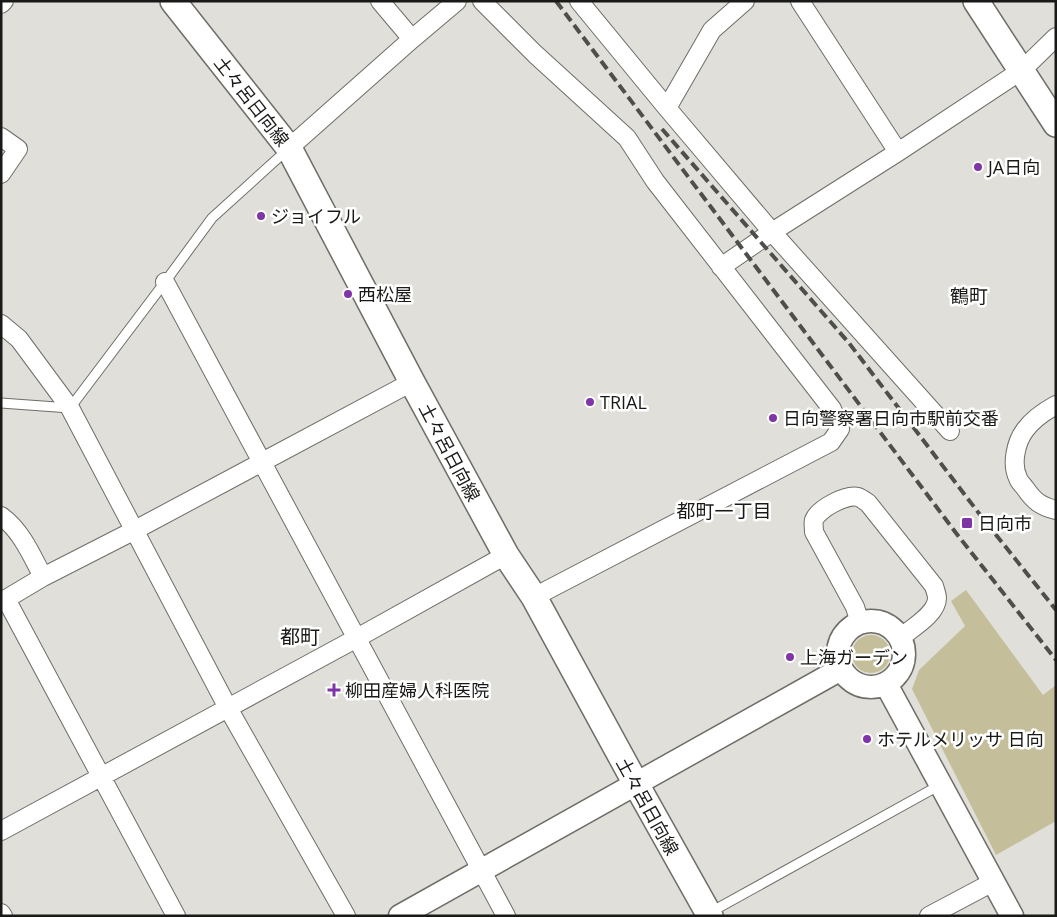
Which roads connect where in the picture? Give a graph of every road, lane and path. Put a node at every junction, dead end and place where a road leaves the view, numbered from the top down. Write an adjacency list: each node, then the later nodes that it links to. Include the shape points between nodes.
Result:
1 (4, 1): 10 (street)
2 (174, 1): 17 (main road, 土々呂日向線)
3 (380, 1): 12 (street)
4 (457, 1): 12 (street)
5 (482, 1): 21 (street, via 627,138 655,181)
6 (579, 1): 14 (street)
7 (745, 1): 14 (street, via 712,30)
8 (800, 1): 18 (street)
9 (976, 1): 13 (main road)
10 (1, 4)
11 (1056, 37): 13 (street)
12 (412, 40): 17 (street)
13 (1022, 70): 15 (main road); 18 (street)
14 (666, 108): 20 (street)
15 (1056, 124)
16 (1, 137): 19 (street, via 18,149)
17 (289, 148): 22 (lane, via 212,218); 24 (main road, 土々呂日向線)
18 (898, 152): 20 (street)
19 (1, 174)
20 (772, 232): 21 (street); 28 (street)
21 (722, 267): 35 (street, via 832,409 840,429 830,442)
22 (166, 282): 27 (lane); 29 (street)
23 (1, 324): 27 (street, via 19,339)
24 (412, 382): 29 (street); 33 (main road, 土々呂日向線)
25 (1, 403): 27 (lane)
26 (1056, 405): 30 (street, via 1037,417 1025,430 1014,462 1018,479 1033,500)
27 (70, 408): 32 (street)
28 (950, 431)
29 (262, 462): 32 (street); 38 (street)
30 (1056, 510)
31 (1, 516): 34 (street, via 24,542)
32 (135, 530): 34 (street); 42 (street)
33 (506, 556): 35 (main road, 土々呂日向線); 38 (street)
34 (43, 577): 36 (street)
35 (534, 597): 44 (main road, 土々呂日向線)
36 (4, 600): 43 (street)
37 (860, 623): 39 (street, via 882,623); 39 (street, via 855,606 814,532 813,522 817,514 847,497 858,497 868,503 934,586 938,596 935,608 926,618); 40 (street, via 840,642 838,660)
38 (357, 638): 42 (street); 47 (street)
39 (900, 638): 41 (street, via 904,658 901,668)
40 (842, 669): 41 (street, via 856,684 876,687); 44 (street)
41 (886, 684): 45 (street)
42 (228, 708): 43 (street); 51 (street)
43 (101, 777): 46 (street); 50 (street)
44 (636, 784): 47 (street); 49 (main road, 土々呂日向線)
45 (940, 785): 48 (street); 49 (lane)
46 (1, 831)
47 (482, 870): 52 (street); 53 (street)
48 (993, 882): 54 (street); 55 (street)
49 (709, 914)
50 (176, 916)
51 (346, 916)
52 (400, 916)
53 (506, 916)
54 (929, 916)
55 (1012, 916)

